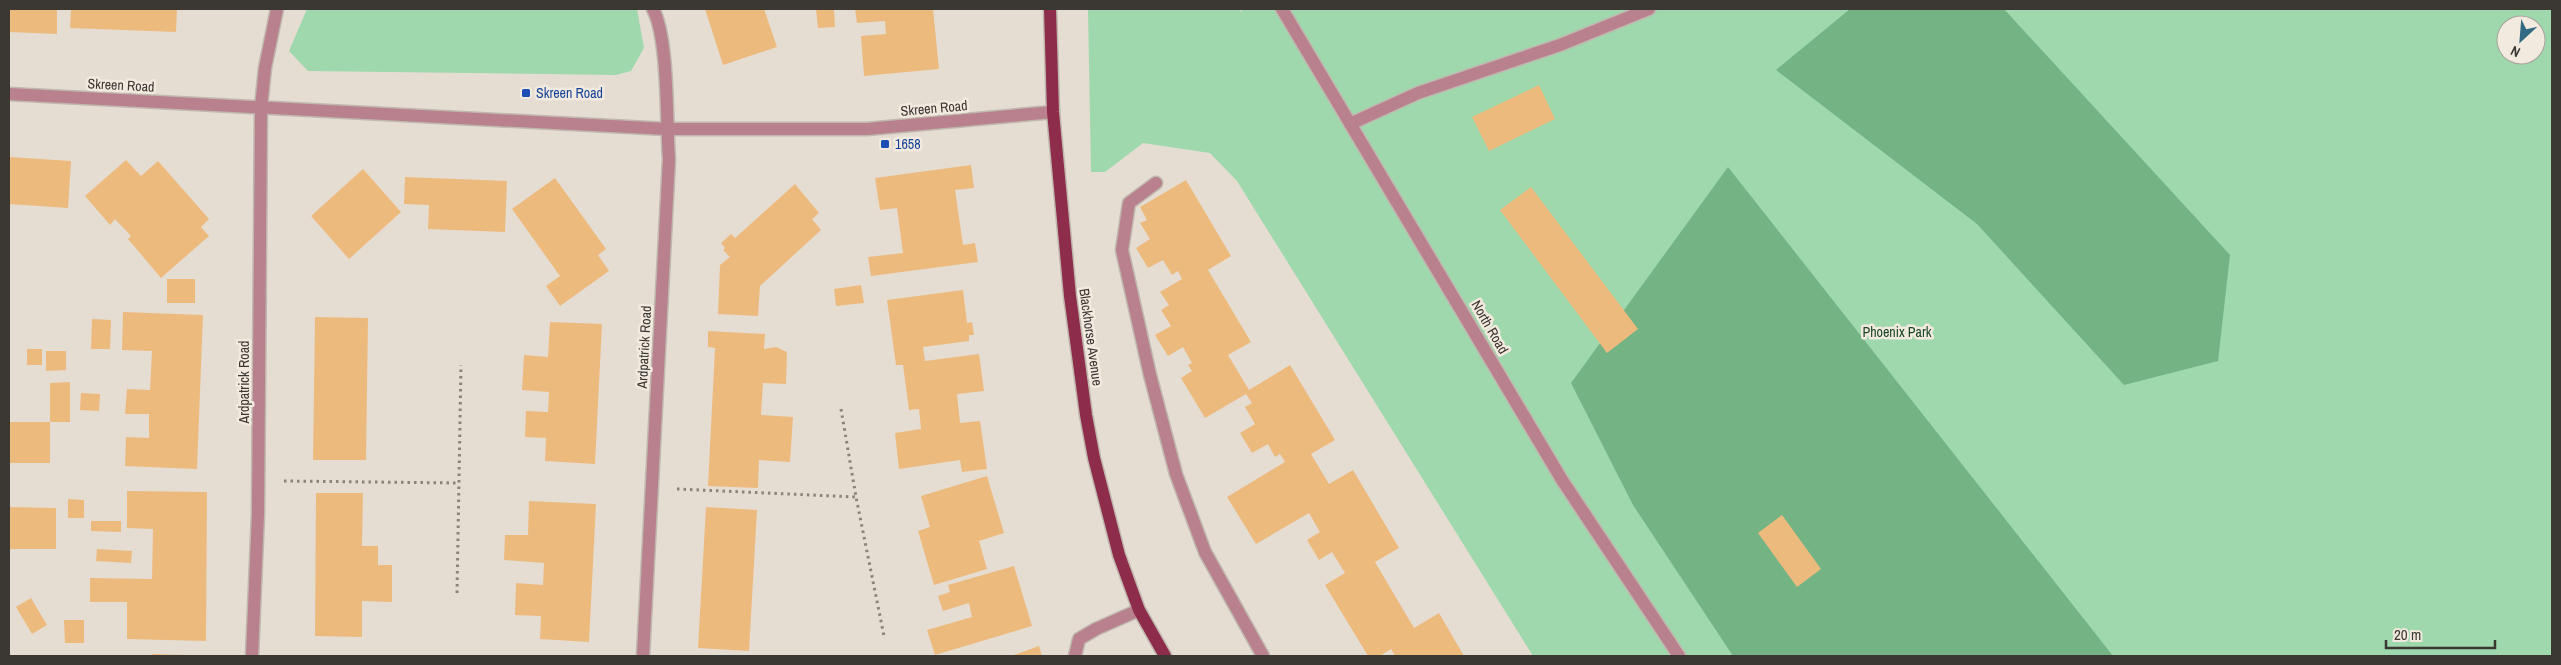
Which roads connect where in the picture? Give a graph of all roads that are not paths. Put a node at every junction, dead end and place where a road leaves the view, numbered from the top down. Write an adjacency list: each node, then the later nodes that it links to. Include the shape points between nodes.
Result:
1 (277, 9): 7 (street)
2 (653, 9): 10 (street, via 658,19)
3 (1050, 9): 8 (main road, Blackhorse Avenue)
4 (1282, 9): 9 (street, North Road)
5 (1649, 9): 9 (street, via 1418,93)
6 (9, 94): 7 (street, Skreen Road)
7 (261, 107): 10 (street, Skreen Road); 13 (street, Ardpatrick Road, via 258,481)
8 (1053, 112): 10 (street, Skreen Road, via 867,129); 12 (main road, Blackhorse Avenue, via 1070,296 1086,415 1105,504)
9 (1350, 124): 18 (street, North Road, via 1562,480)
10 (667, 129): 14 (street, Ardpatrick Road, via 669,159)
11 (1156, 184): 17 (street, via 1129,203 1122,250 1150,375 1176,474 1205,552)
12 (1139, 610): 15 (street, via 1079,639); 16 (main road, Blackhorse Avenue)
13 (252, 656)
14 (643, 656)
15 (1075, 656)
16 (1165, 656)
17 (1263, 656)
18 (1679, 656)

